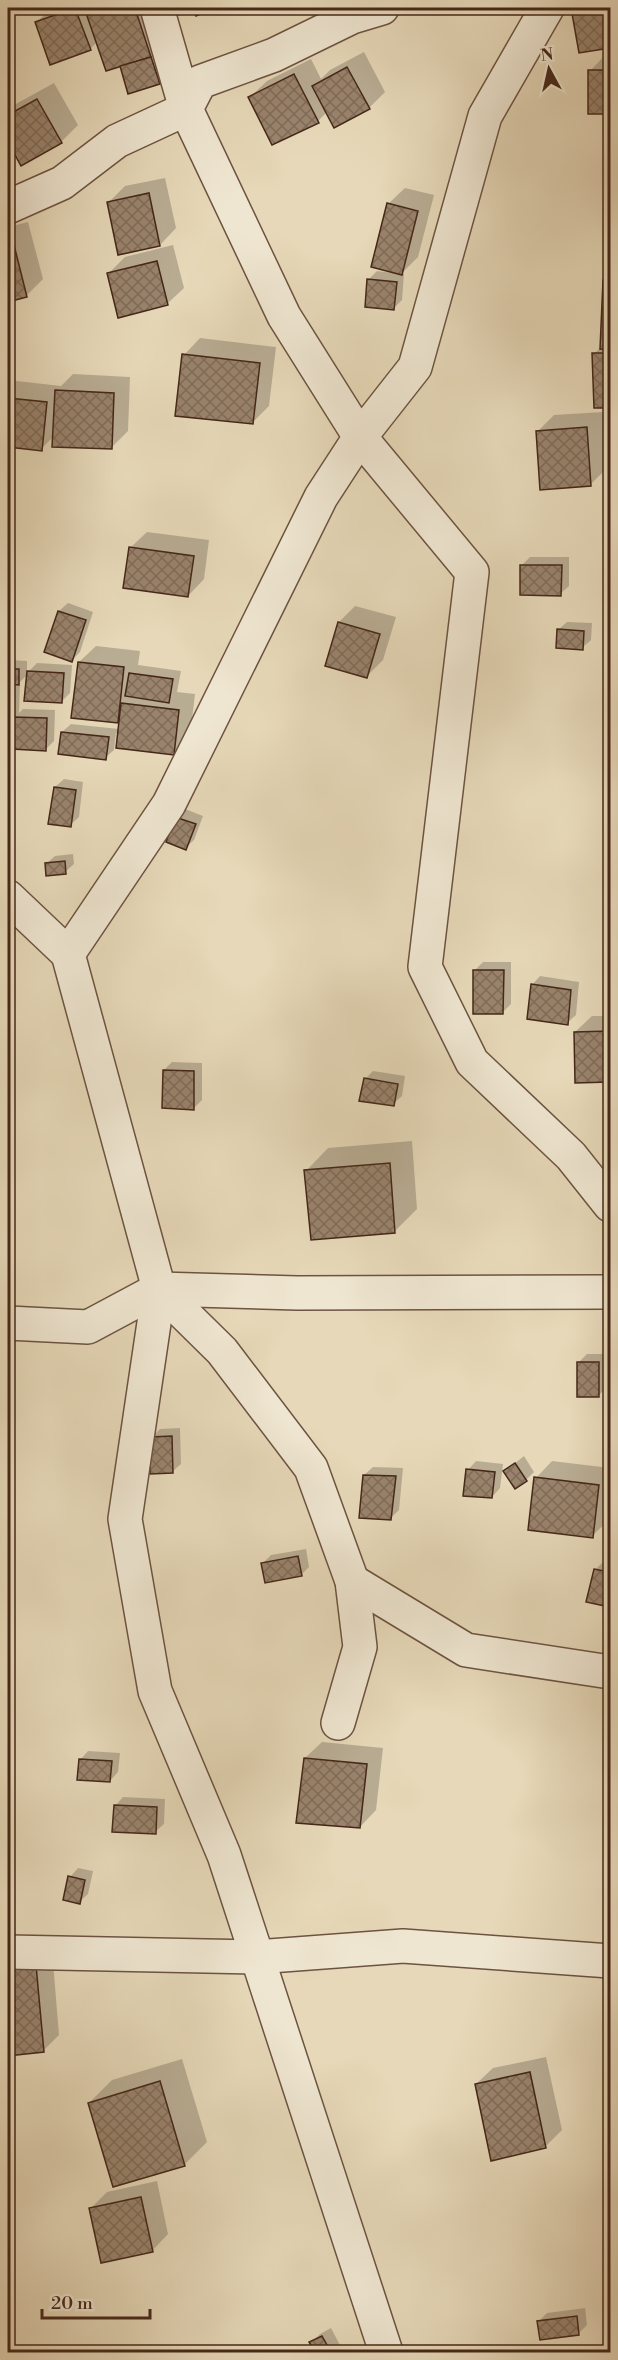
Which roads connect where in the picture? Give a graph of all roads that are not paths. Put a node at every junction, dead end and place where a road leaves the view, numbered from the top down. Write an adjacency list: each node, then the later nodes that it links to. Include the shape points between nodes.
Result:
1 (157, 8): 4 (street)
2 (382, 8): 4 (street, via 200,82)
3 (547, 8): 6 (street, via 485,116 415,367)
4 (186, 109): 5 (street, via 117,141 62,183); 6 (street, via 284,316)
5 (8, 207)
6 (360, 437): 8 (street, via 321,497 169,804); 9 (street, via 472,572 425,967 472,1062 572,1156)
7 (8, 897): 8 (street)
8 (68, 954): 10 (street)
9 (610, 1205)
10 (159, 1289): 11 (street, via 297,1293); 12 (street, via 88,1327); 13 (street, via 222,1351 311,1468); 17 (street, via 125,1519 155,1691 224,1855)
11 (610, 1292)
12 (8, 1323)
13 (352, 1581): 14 (street, via 466,1650); 15 (street, via 360,1647)
14 (610, 1672)
15 (338, 1723)
16 (8, 1952): 17 (street)
17 (256, 1957): 18 (street, via 403,1946); 19 (street)
18 (610, 1961)
19 (386, 2352)

